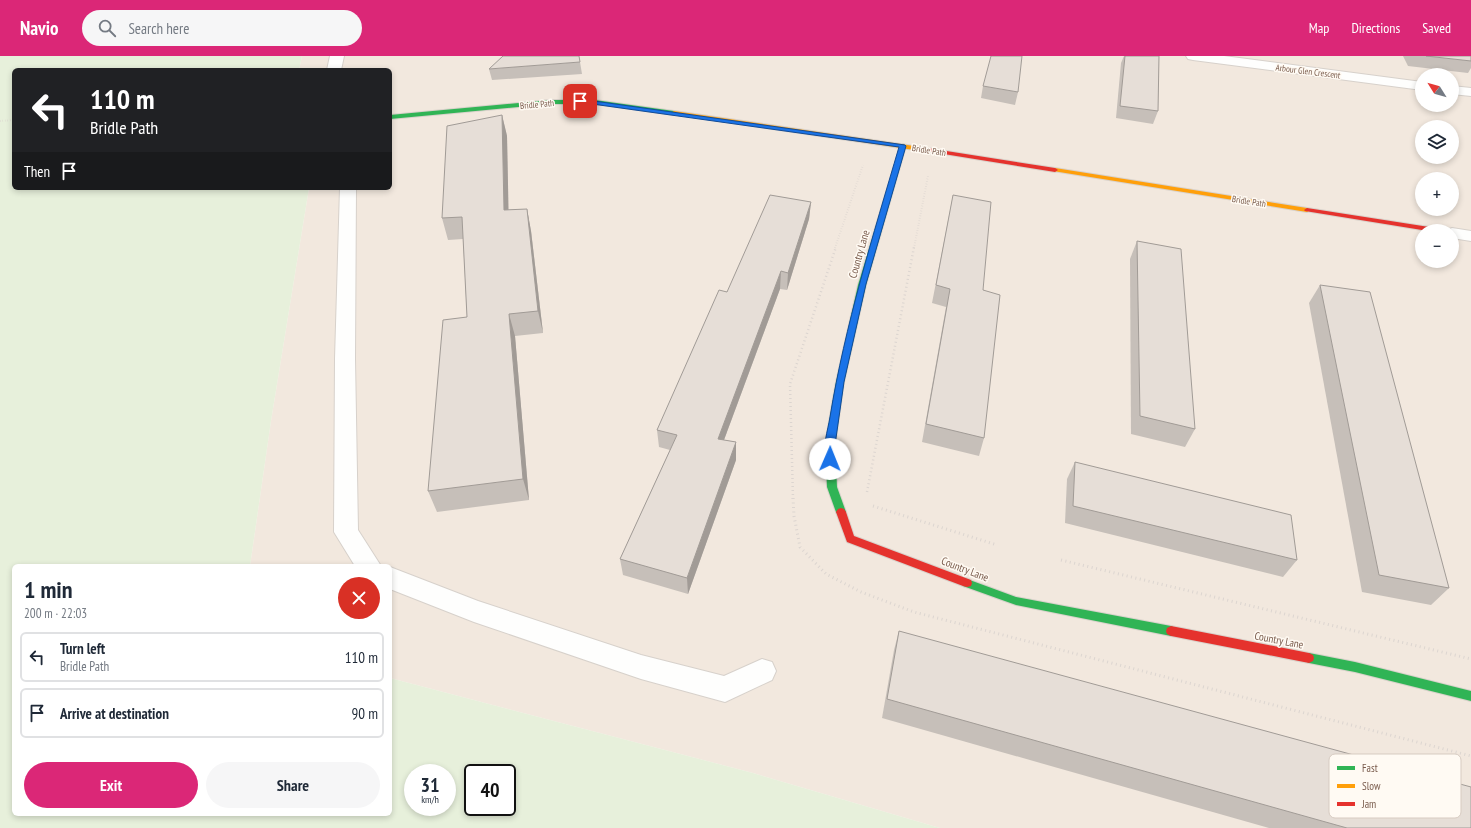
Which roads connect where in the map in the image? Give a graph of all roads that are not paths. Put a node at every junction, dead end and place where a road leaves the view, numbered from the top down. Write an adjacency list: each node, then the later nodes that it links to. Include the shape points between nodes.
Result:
1 (337, 56): 3 (street)
2 (1193, 56): 4 (street, Arbour Glen Crescent)
3 (334, 68)
4 (1415, 85)
5 (1459, 91): 6 (street)
6 (1471, 92)
7 (392, 117): 8 (street, Bridle Path, via 587,101)
8 (903, 146): 10 (street, Bridle Path); 16 (street, Country Lane, via 862,284 840,382 830,445 832,487 850,539 1016,601 1355,667)
9 (348, 190): 13 (street, via 346,532)
10 (1415, 227)
11 (1459, 233): 12 (street)
12 (1471, 236)
13 (368, 564)
14 (392, 579): 15 (street, via 474,611 633,664 725,689)
15 (762, 671)
16 (1471, 696)

